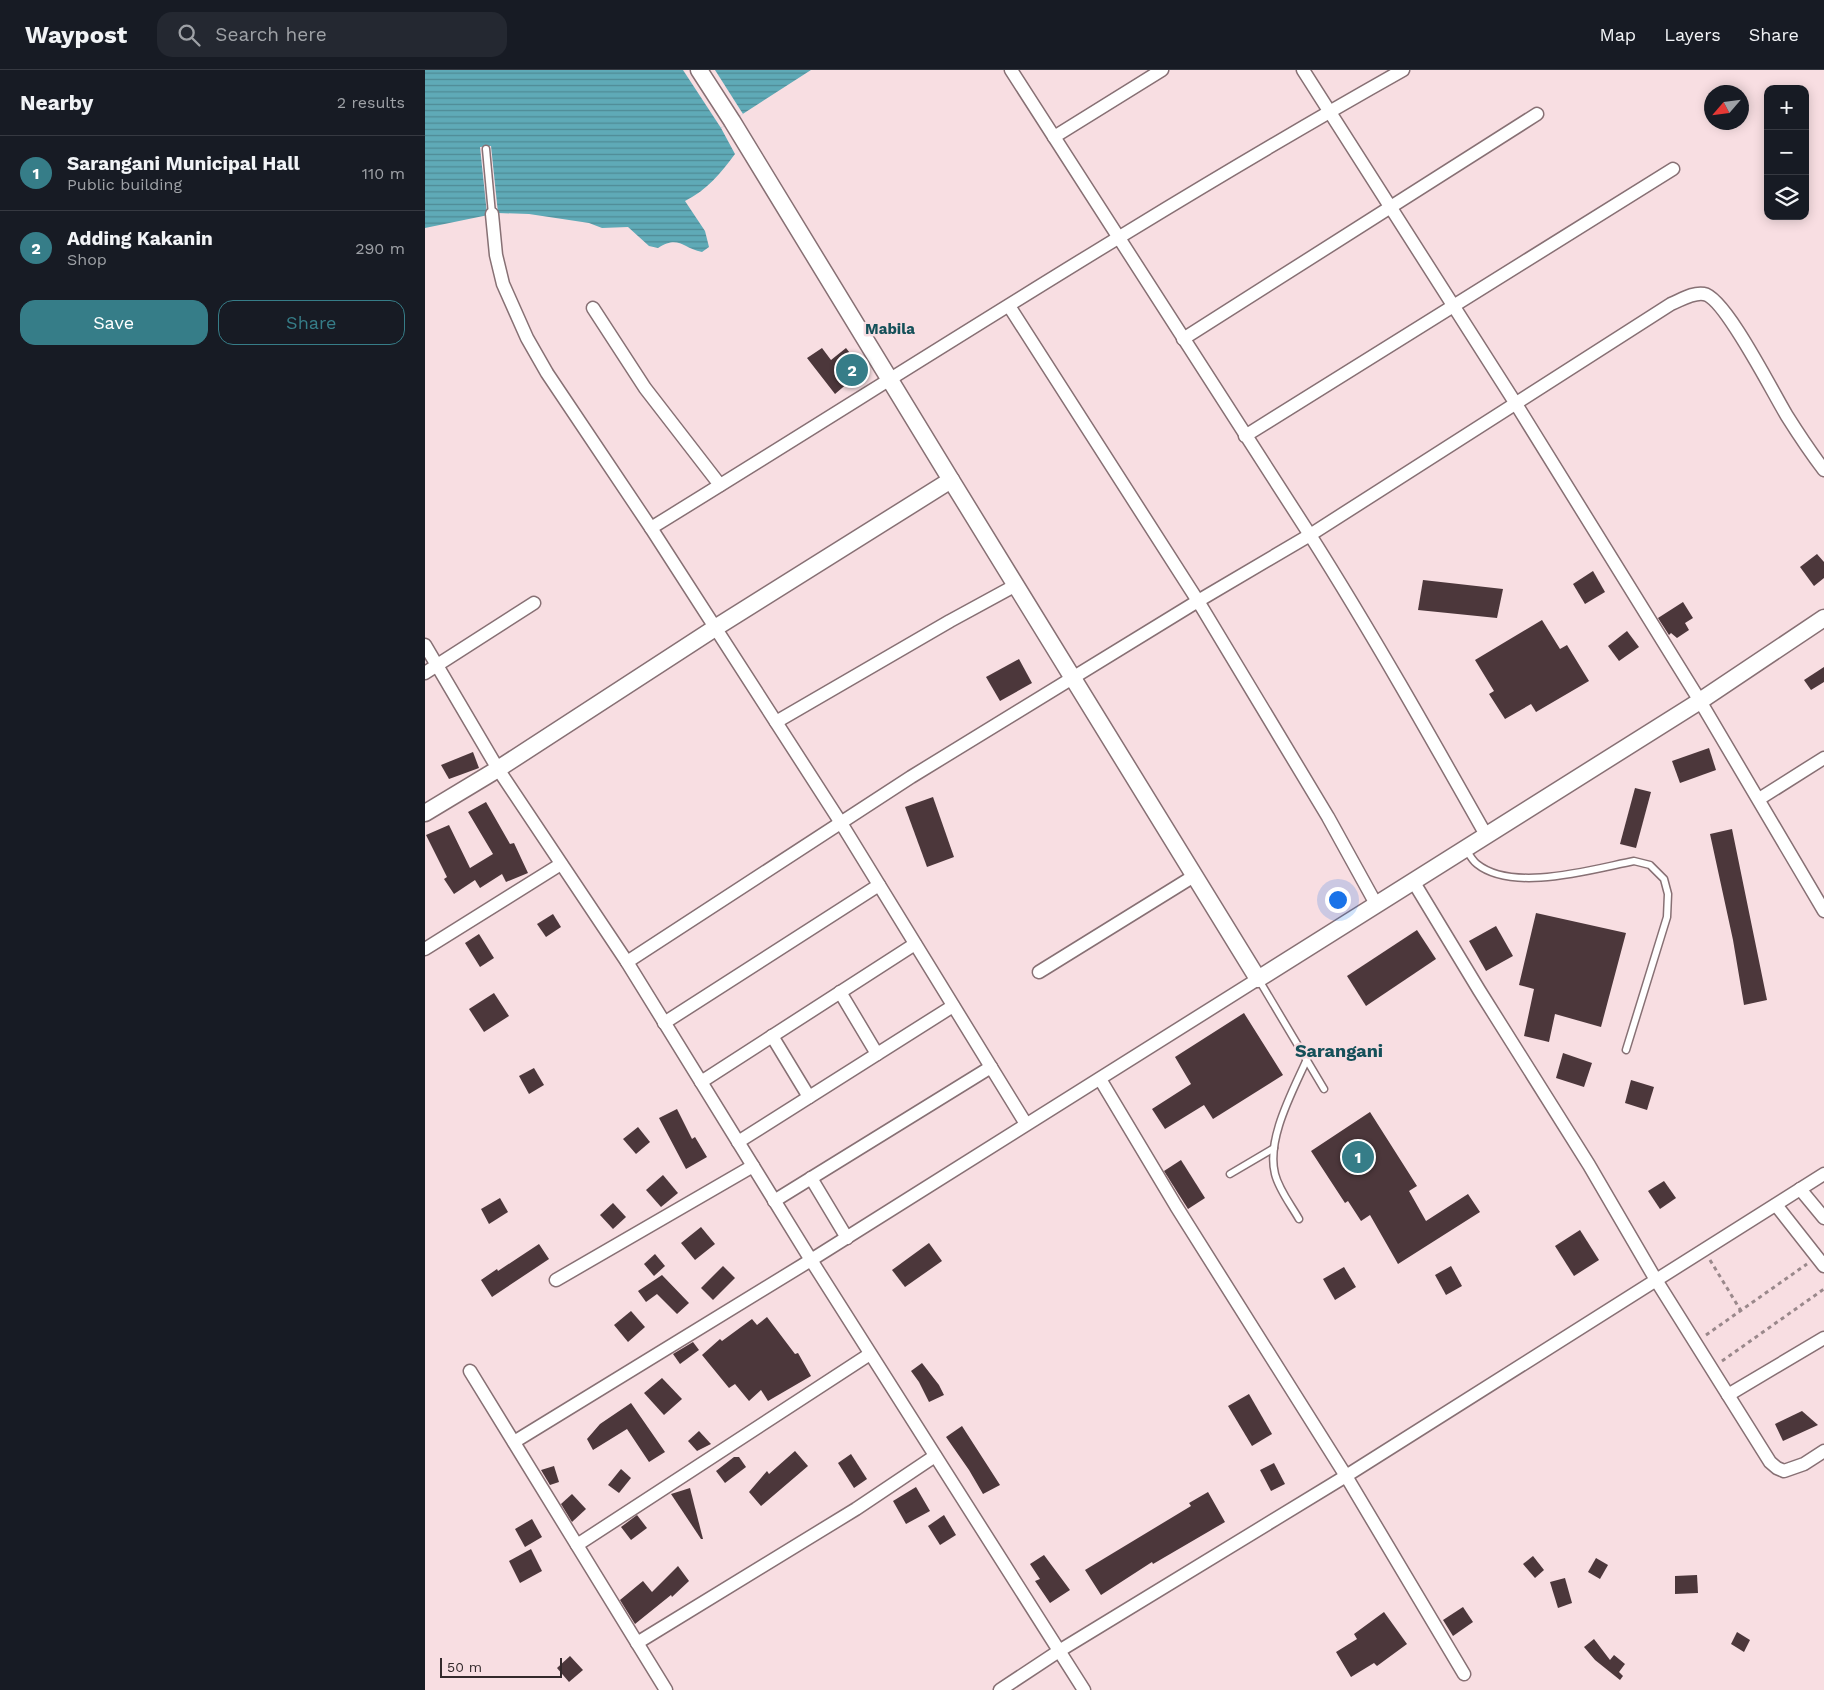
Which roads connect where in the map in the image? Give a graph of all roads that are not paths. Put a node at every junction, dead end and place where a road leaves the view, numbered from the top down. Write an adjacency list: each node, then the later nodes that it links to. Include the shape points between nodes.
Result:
1 (699, 70): 18 (street)
2 (1011, 70): 8 (street)
3 (1162, 70): 8 (street)
4 (1303, 70): 6 (street)
5 (1403, 70): 6 (street)
6 (1329, 112): 11 (street); 13 (street)
7 (1537, 114): 11 (street)
8 (1054, 137): 13 (street)
9 (486, 149): 12 (lane)
10 (1673, 169): 15 (street)
11 (1390, 208): 15 (street); 17 (street)
12 (492, 214): 24 (street, via 499,270 527,338)
13 (1118, 239): 14 (street); 17 (street)
14 (1009, 306): 18 (street); 27 (street)
15 (1453, 306): 19 (street); 20 (street)
16 (593, 308): 23 (street, via 645,388)
17 (1183, 339): 20 (street)
18 (890, 380): 22 (street); 23 (street)
19 (1516, 404): 21 (street, via 1671,304 1693,294 1705,294 1716,301 1743,340 1786,415); 25 (street); 35 (street)
20 (1245, 436): 25 (street)
21 (1824, 470)
22 (951, 480): 26 (street); 30 (street)
23 (720, 485): 24 (street)
24 (651, 528): 30 (street)
25 (1310, 535): 27 (street); 42 (street)
26 (1016, 585): 34 (street); 36 (street)
27 (1198, 601): 34 (street); 48 (street)
28 (535, 602): 32 (street)
29 (1824, 618): 35 (street)
30 (715, 628): 36 (street); 38 (street)
31 (425, 646): 32 (street)
32 (437, 666): 33 (street); 38 (street)
33 (425, 673)
34 (1073, 678): 41 (street); 45 (street)
35 (1700, 701): 39 (street); 42 (street)
36 (776, 722): 41 (street)
37 (1824, 758): 39 (street)
38 (498, 769): 40 (street); 44 (street)
39 (1759, 799): 49 (street)
40 (425, 813)
41 (841, 823): 47 (street); 52 (street)
42 (1486, 835): 43 (street)
43 (1466, 848): 46 (street); 59 (lane, via 1477,864 1501,876 1538,879 1634,861 1650,865 1664,879 1668,894 1667,917)
44 (561, 864): 51 (street); 52 (street)
45 (1194, 876): 53 (street); 54 (street)
46 (1413, 881): 48 (street); 83 (street, via 1589,1165)
47 (879, 885): 50 (street); 57 (street)
48 (1376, 904): 54 (street)
49 (1824, 911)
50 (915, 944): 55 (street); 56 (street)
51 (425, 949)
52 (627, 962): 57 (street)
53 (1039, 972)
54 (1258, 979): 61 (lane); 63 (street)
55 (840, 992): 58 (street); 60 (street)
56 (953, 1006): 60 (street); 62 (street)
57 (664, 1023): 64 (street)
58 (772, 1036): 64 (street); 66 (street)
59 (1626, 1050)
60 (877, 1054): 66 (street)
61 (1307, 1060): 65 (lane); 69 (lane, via 1284,1111)
62 (991, 1067): 67 (street); 73 (street)
63 (1100, 1079): 67 (street); 91 (street, via 1175,1206)
64 (701, 1082): 68 (street)
65 (1324, 1089)
66 (809, 1097): 68 (street)
67 (1026, 1124): 79 (street)
68 (738, 1142): 70 (street)
69 (1274, 1148): 71 (lane); 78 (lane, via 1277,1182)
70 (753, 1166): 75 (street); 82 (street)
71 (1231, 1174)
72 (1824, 1174): 74 (street)
73 (811, 1178): 75 (street); 79 (street)
74 (1800, 1189): 76 (street); 77 (street)
75 (775, 1200): 80 (street)
76 (1775, 1205): 81 (street); 83 (street)
77 (1824, 1218)
78 (1299, 1219)
79 (847, 1238): 80 (street)
80 (811, 1260): 85 (street); 88 (street)
81 (1821, 1262)
82 (557, 1280)
83 (1656, 1280): 87 (street); 91 (street)
84 (1824, 1338): 87 (street)
85 (870, 1354): 90 (street); 92 (street)
86 (470, 1371): 88 (street)
87 (1728, 1395): 89 (street, via 1777,1468 1784,1471 1792,1469)
88 (514, 1442): 92 (street)
89 (1824, 1451)
90 (935, 1456): 93 (street, via 856,1509); 94 (street)
91 (1346, 1476): 94 (street); 95 (street)
92 (577, 1545): 93 (street)
93 (637, 1644): 96 (street)
94 (1059, 1651): 97 (street); 98 (street)
95 (1464, 1674)
96 (666, 1690)
97 (1000, 1690)
98 (1084, 1690)

